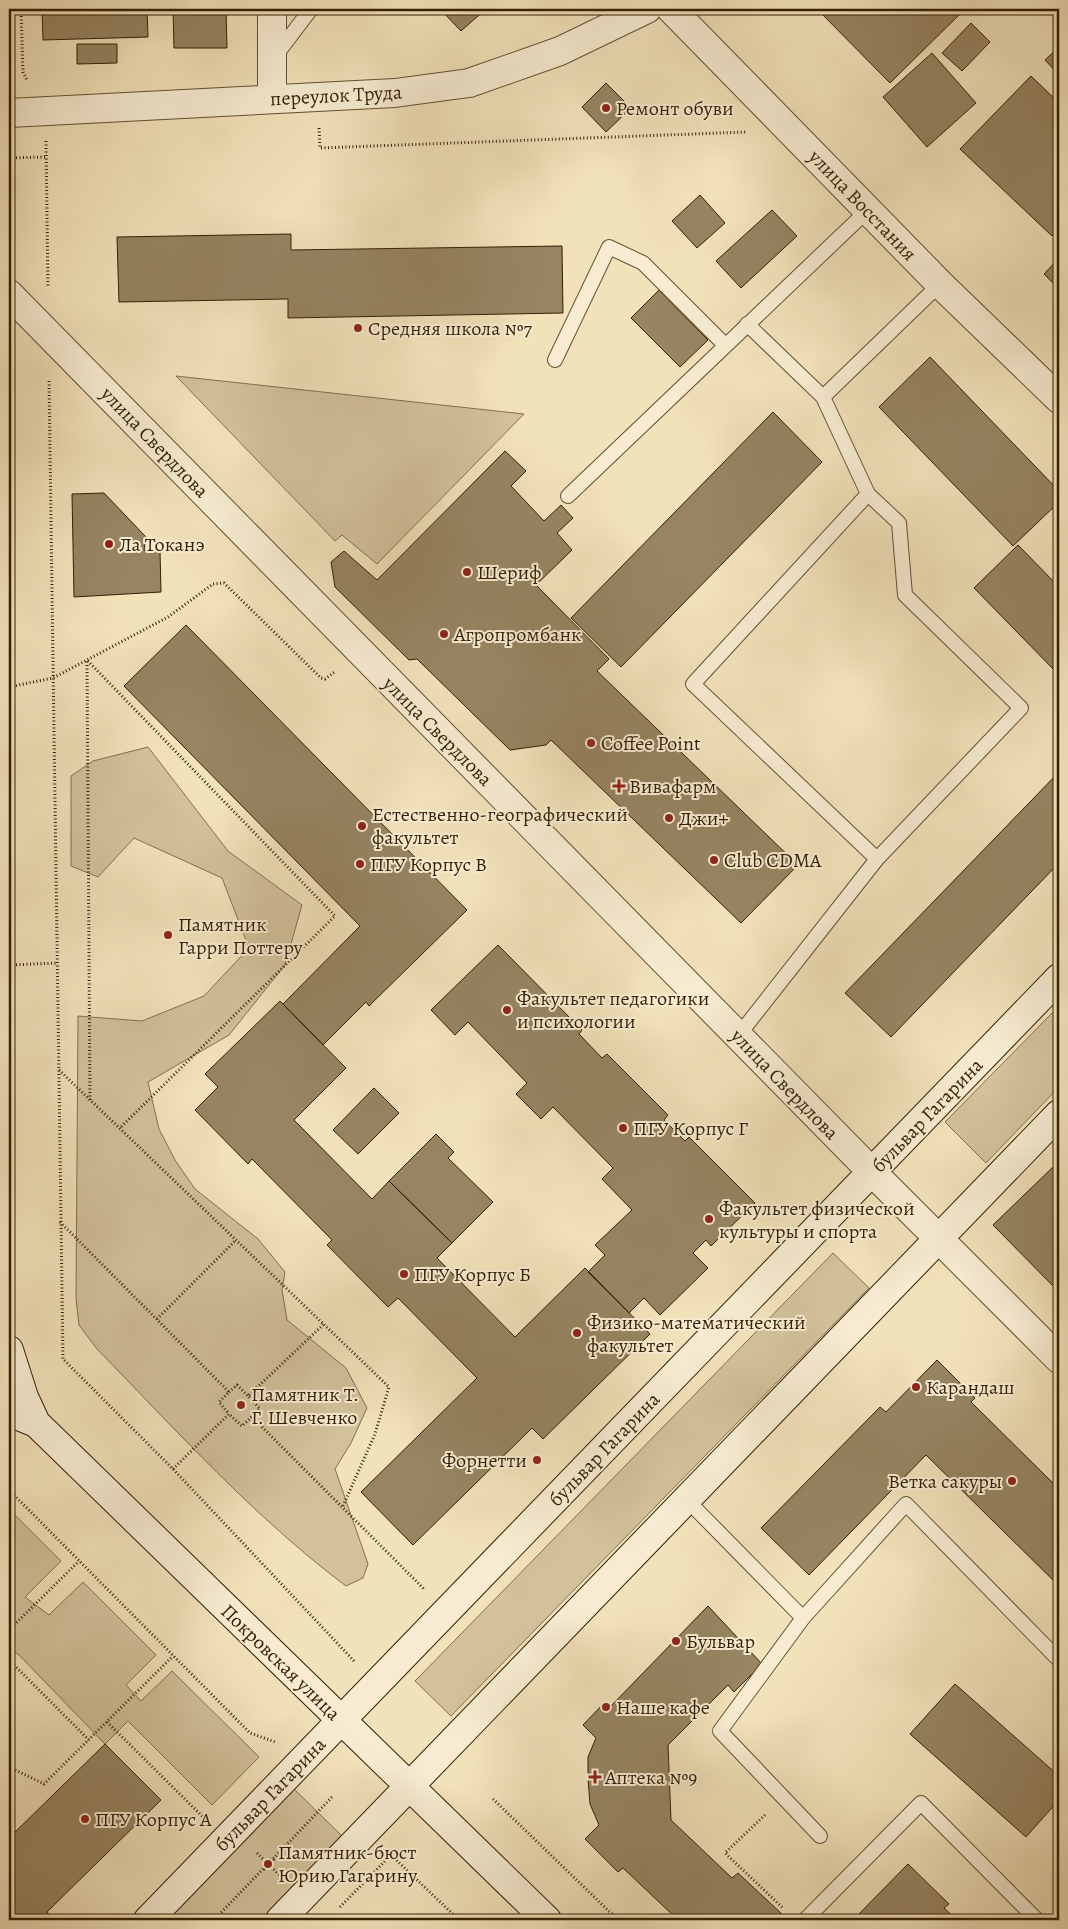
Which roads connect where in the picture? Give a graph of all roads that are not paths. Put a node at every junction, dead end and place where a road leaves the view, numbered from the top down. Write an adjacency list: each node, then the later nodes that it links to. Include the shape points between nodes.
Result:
1 (272, 9): 5 (street)
2 (311, 9): 5 (lane)
3 (647, 9): 6 (street, переулок Труда, via 560,51 469,83 395,93)
4 (671, 9): 8 (street, улица Восстания)
5 (272, 60): 6 (street)
6 (272, 98): 7 (street, переулок Труда)
7 (9, 113)
8 (868, 210): 9 (street, улица Восстания); 11 (lane)
9 (940, 284): 14 (lane); 15 (street, улица Восстания)
10 (9, 294): 20 (street, улица Свердлова)
11 (748, 324): 12 (lane); 14 (lane)
12 (725, 345): 13 (lane, via 643,263 609,247); 17 (lane)
13 (555, 360)
14 (823, 397): 16 (lane)
15 (1059, 399)
16 (868, 494): 18 (lane, via 899,523 905,595 1021,708); 18 (lane, via 693,684)
17 (568, 496)
18 (877, 859): 20 (lane)
19 (1059, 978): 22 (street, бульвар Гагарина)
20 (738, 1036): 22 (street, улица Свердлова)
21 (1059, 1114): 23 (street)
22 (872, 1172): 23 (street, улица Свердлова); 31 (street, бульвар Гагарина)
23 (939, 1239): 25 (street, улица Свердлова); 28 (street)
24 (9, 1350): 27 (street)
25 (1059, 1358)
26 (9, 1412): 27 (street, Покровская улица)
27 (36, 1423): 31 (street, Покровская улица)
28 (686, 1500): 29 (lane); 32 (street)
29 (802, 1618): 30 (lane, via 906,1504); 33 (lane, via 720,1731)
30 (1059, 1660)
31 (342, 1720): 32 (street, Покровская улица); 34 (street, бульвар Гагарина)
32 (410, 1786): 35 (street); 36 (street, Покровская улица)
33 (820, 1836)
34 (148, 1920)
35 (280, 1920)
36 (548, 1920)
37 (805, 1920): 38 (lane, via 921,1803)
38 (1037, 1920)

